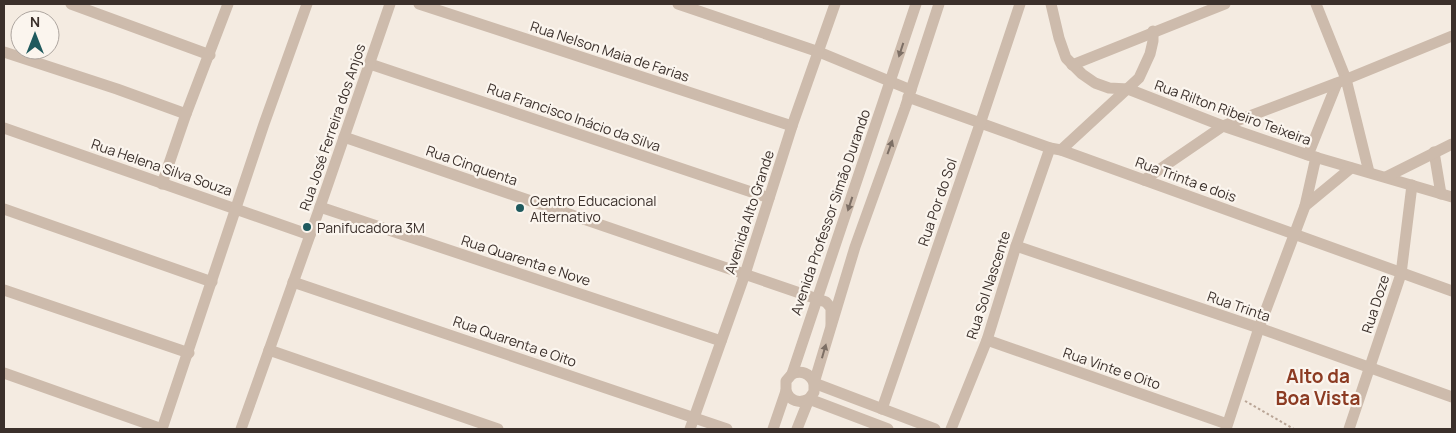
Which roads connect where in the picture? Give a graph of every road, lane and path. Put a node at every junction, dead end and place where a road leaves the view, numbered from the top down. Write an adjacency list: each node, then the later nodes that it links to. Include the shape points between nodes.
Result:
1 (71, 4): 18 (street)
2 (228, 4): 18 (street)
3 (306, 4): 45 (street)
4 (390, 4): 19 (street, Rua José Ferreira dos Anjos)
5 (419, 4): 27 (street, Rua Nelson Maia de Farias)
6 (678, 4): 17 (street, Rua Trinta e dois)
7 (835, 4): 17 (street, Avenida Alto Grande)
8 (916, 4): 21 (street, Avenida Professor Simão Durando, one-way to 21)
9 (939, 4): 24 (street)
10 (1020, 4): 26 (street, Rua Por do Sol)
11 (1051, 4): 20 (street, Rua Rilton Ribeiro Teixeira, via 1059,38)
12 (1225, 4): 14 (street)
13 (1316, 4): 22 (street)
14 (1153, 32): 20 (street); 23 (street, via 1152,47 1143,71)
15 (1452, 36): 22 (street)
16 (4, 52): 25 (street)
17 (819, 52): 21 (street, Rua Trinta e dois); 27 (street, Avenida Alto Grande)
18 (210, 55): 25 (street)
19 (370, 64): 30 (street, Rua José Ferreira dos Anjos); 42 (street, Rua Francisco Inácio da Silva)
20 (1072, 65): 23 (street, Rua Rilton Ribeiro Teixeira, via 1095,83)
21 (891, 81): 24 (street, Rua Trinta e dois); 56 (street, Avenida Professor Simão Durando, one-way to 56)
22 (1341, 81): 28 (street); 34 (street); 36 (street)
23 (1128, 89): 28 (street, Rua Rilton Ribeiro Teixeira); 32 (street)
24 (910, 93): 26 (street, Rua Trinta e dois); 57 (street, one-way to 24, via 855,247)
25 (186, 114): 39 (street)
26 (980, 124): 32 (street, Rua Trinta e dois); 72 (street, Rua Por do Sol)
27 (792, 126): 42 (street, Avenida Alto Grande)
28 (1223, 126): 34 (street, Rua Rilton Ribeiro Teixeira); 38 (street)
29 (4, 128): 39 (street, Rua Helena Silva Souza)
30 (344, 137): 44 (street, Rua José Ferreira dos Anjos); 50 (street, Rua Cinquenta)
31 (1452, 144): 33 (street)
32 (1056, 149): 38 (street, Rua Trinta e dois); 49 (street, Rua Sol Nascente)
33 (1434, 152): 37 (street); 41 (street)
34 (1312, 156): 35 (street, Rua Rilton Ribeiro Teixeira); 43 (street)
35 (1351, 168): 36 (street, Rua Rilton Ribeiro Teixeira); 43 (street)
36 (1369, 172): 37 (street, Rua Rilton Ribeiro Teixeira)
37 (1386, 177): 40 (street, Rua Rilton Ribeiro Teixeira)
38 (1144, 180): 47 (street, Rua Trinta e dois)
39 (162, 184): 45 (street, Rua Helena Silva Souza)
40 (1412, 185): 41 (street, Rua Rilton Ribeiro Teixeira); 51 (street, Rua Doze)
41 (1446, 195)
42 (769, 198): 50 (street, Avenida Alto Grande)
43 (1305, 206): 47 (street)
44 (320, 207): 48 (street, Rua José Ferreira dos Anjos); 60 (street, Rua Quarenta e Nove)
45 (236, 208): 48 (street, Rua Helena Silva Souza); 52 (street)
46 (4, 209): 52 (street)
47 (1294, 234): 51 (street, Rua Trinta e dois); 58 (street)
48 (310, 235): 53 (street, Rua José Ferreira dos Anjos)
49 (1016, 246): 58 (street, Rua Trinta); 59 (street, Rua Sol Nascente)
50 (745, 274): 56 (street, Rua Cinquenta); 60 (street, Avenida Alto Grande)
51 (1401, 274): 55 (street, Rua Trinta e dois); 63 (street, Rua Doze)
52 (212, 282): 62 (street)
53 (293, 282): 61 (street, Rua José Ferreira dos Anjos); 73 (street, Rua Quarenta e Oito)
54 (4, 290): 62 (street)
55 (1452, 291)
56 (817, 299): 57 (street, via 830,305); 65 (street, Avenida Professor Simão Durando)
57 (832, 325): 66 (street, one-way to 57)
58 (1259, 328): 63 (street, Rua Trinta); 68 (street)
59 (987, 340): 75 (street, Rua Vinte e Oito); 85 (street, Rua Sol Nascente)
60 (721, 341): 73 (street, Avenida Alto Grande)
61 (268, 350): 76 (street, Rua José Ferreira dos Anjos); 78 (street)
62 (189, 353): 77 (street)
63 (1369, 368): 69 (street, Rua Trinta); 87 (street, Rua Doze)
64 (4, 373): 77 (street)
65 (792, 374): 66 (street, via 805,373); 67 (street, Avenida Professor Simão Durando, via 786,381)
66 (814, 383): 70 (street, via 814,392); 71 (street)
67 (786, 391): 70 (street, via 795,401); 81 (street, Avenida Professor Simão Durando)
68 (1236, 397): 75 (street); 86 (path)
69 (1452, 397)
70 (809, 399): 74 (street); 82 (street)
71 (865, 402): 72 (street); 74 (street)
72 (882, 409): 84 (street)
73 (694, 418): 79 (street, Avenida Alto Grande); 80 (street, Rua Quarenta e Oito)
74 (860, 419): 83 (street)
75 (1227, 427)
76 (244, 428)
77 (162, 429)
78 (498, 429)
79 (690, 429)
80 (727, 429)
81 (773, 429)
82 (796, 429)
83 (888, 429)
84 (935, 429)
85 (951, 429)
86 (1294, 429)
87 (1349, 429)

